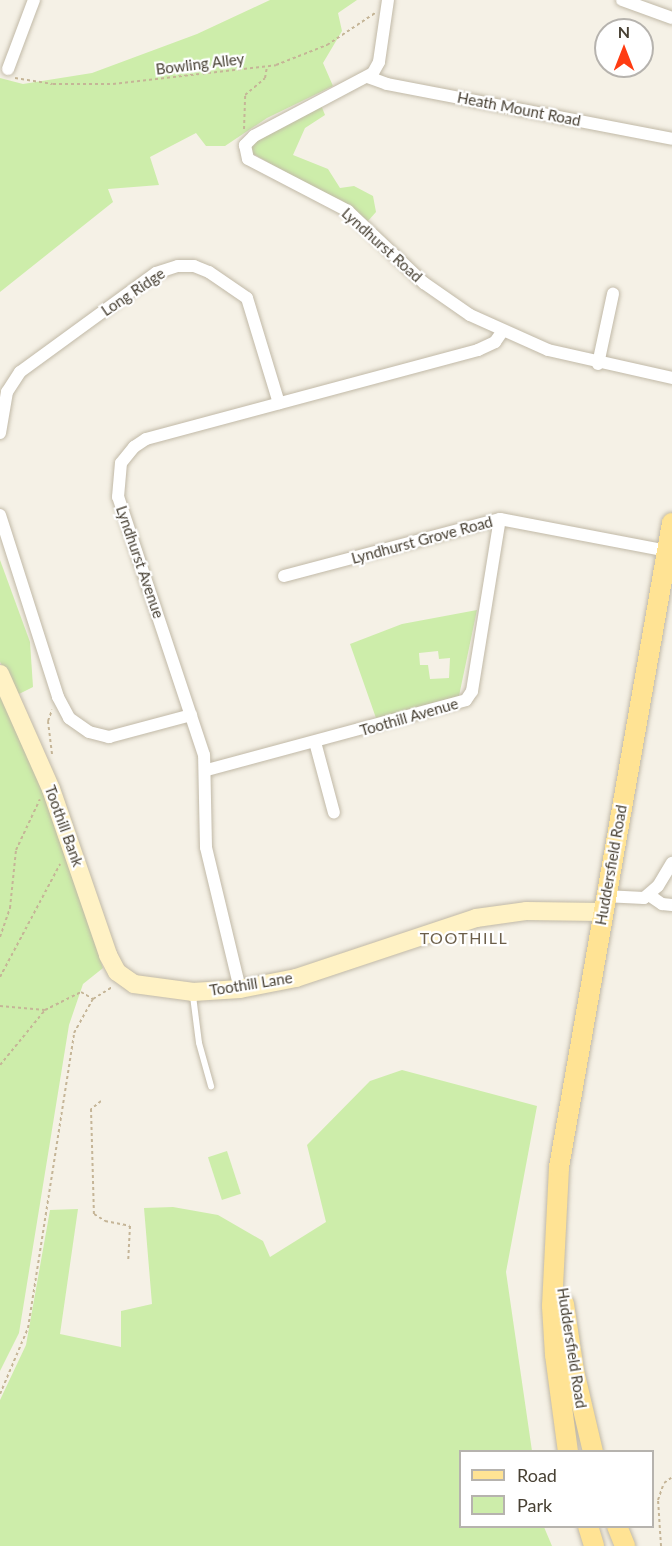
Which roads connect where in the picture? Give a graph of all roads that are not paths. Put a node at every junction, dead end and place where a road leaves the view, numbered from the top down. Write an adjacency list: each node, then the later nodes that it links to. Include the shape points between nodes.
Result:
1 (34, 0): 5 (street)
2 (622, 0): 4 (street)
3 (388, 2): 6 (street, via 379,62)
4 (672, 18)
5 (9, 73)
6 (368, 77): 7 (street, Heath Mount Road, via 387,84); 9 (street, Lyndhurst Road, via 248,140 245,152 252,162 348,211 424,283)
7 (672, 139)
8 (613, 294): 10 (street)
9 (502, 332): 10 (street, Lyndhurst Road, via 548,351); 12 (street, Lyndhurst Avenue, via 495,342 478,350)
10 (598, 364): 11 (street, Lyndhurst Road)
11 (672, 378)
12 (279, 403): 13 (street, Long Ridge, via 247,298 202,269 178,266 156,273 20,372 7,392); 20 (street, Lyndhurst Avenue, via 146,440 134,447 119,468 118,497)
13 (0, 433)
14 (0, 515): 20 (street, via 58,697 69,718 100,736 134,733)
15 (500, 519): 17 (street, Lyndhurst Grove Road); 18 (street, Lyndhurst Grove Road); 21 (street, Toothill Avenue, via 468,698 462,704)
16 (672, 523): 17 (main road, Huddersfield Road)
17 (666, 552): 26 (main road, Huddersfield Road)
18 (284, 576)
19 (0, 674): 28 (street, Toothill Bank, via 51,789 103,942)
20 (191, 715): 22 (street, Lyndhurst Avenue)
21 (315, 742): 22 (street, Toothill Avenue); 23 (street)
22 (207, 770): 29 (street, Lyndhurst Avenue, via 206,848)
23 (334, 813)
24 (672, 863): 25 (street)
25 (649, 895): 26 (street); 27 (street, via 662,904)
26 (603, 904): 29 (street, Toothill Lane, via 476,918 296,978); 32 (main road, Huddersfield Road, via 564,1123)
27 (672, 905)
28 (123, 978): 30 (street, Toothill Lane, via 145,987)
29 (240, 989): 30 (street, Toothill Lane)
30 (193, 992): 31 (lane, via 199,1044)
31 (212, 1086)
32 (556, 1208): 33 (main road, Huddersfield Road, via 552,1306); 34 (main road, Huddersfield Road, via 565,1317)
33 (568, 1450)
34 (593, 1450)
35 (588, 1528): 37 (main road)
36 (617, 1528): 38 (main road)
37 (594, 1546)
38 (625, 1546)

